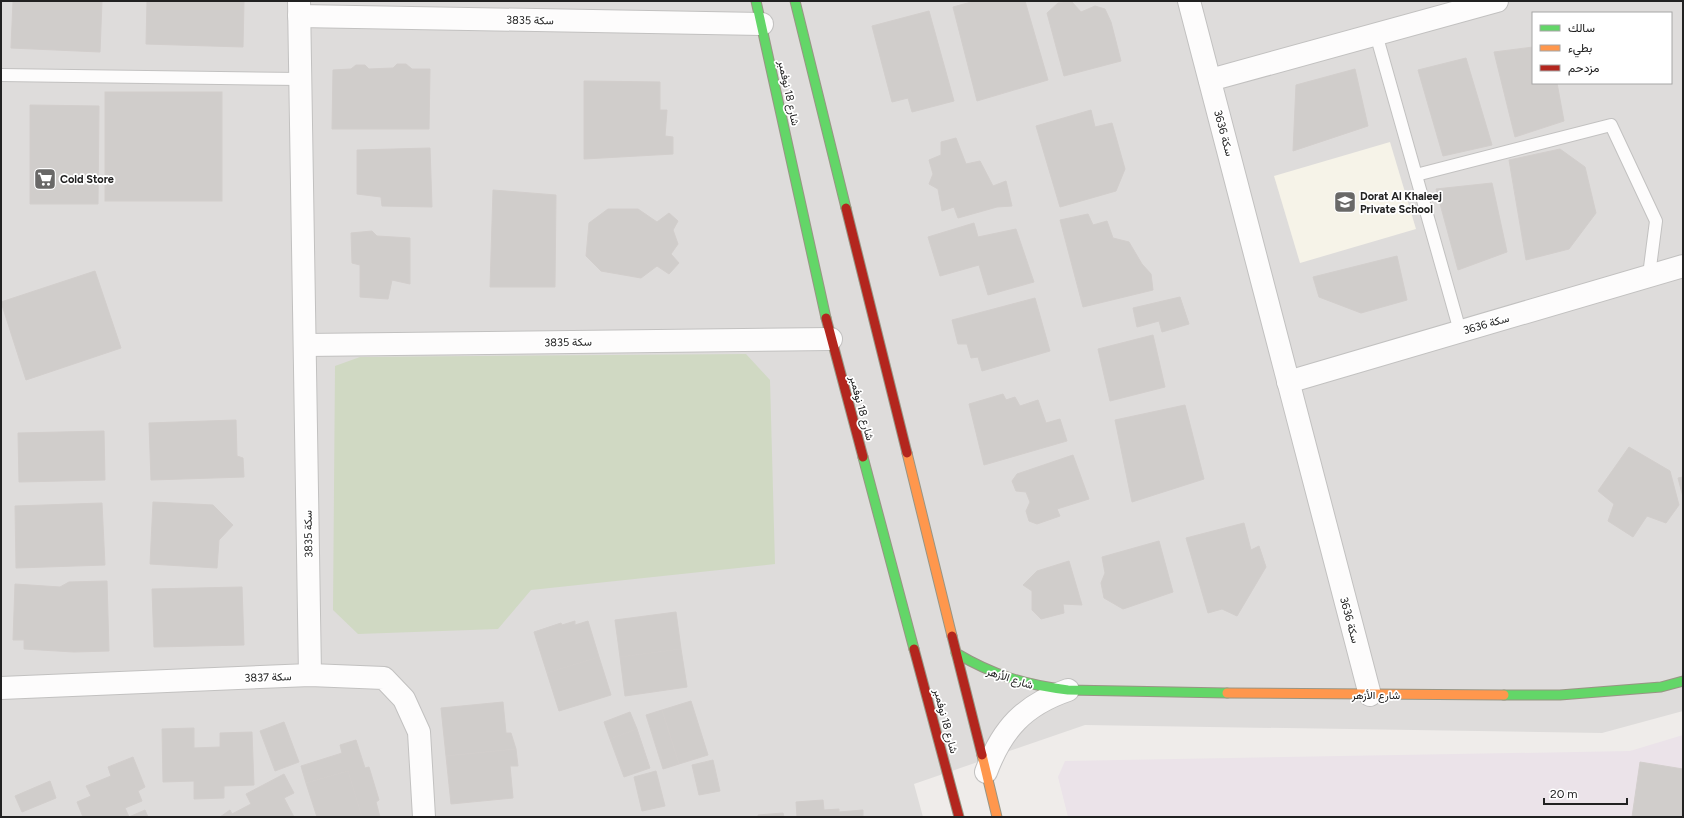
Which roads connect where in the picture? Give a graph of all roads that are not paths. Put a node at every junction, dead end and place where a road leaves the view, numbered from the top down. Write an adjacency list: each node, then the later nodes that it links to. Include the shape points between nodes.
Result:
1 (756, 1): 6 (main road, شارع 18 نوفمبر)
2 (795, 1): 18 (main road)
3 (1189, 1): 10 (street, سكة 3636)
4 (1497, 1): 7 (street)
5 (299, 9): 6 (street, سكة 3835); 9 (street, سكة 3835)
6 (762, 24): 15 (main road, شارع 18 نوفمبر)
7 (1376, 34): 10 (street); 11 (lane)
8 (1, 75): 9 (lane)
9 (300, 79): 16 (street, سكة 3835)
10 (1210, 80): 17 (street, سكة 3636)
11 (1416, 175): 13 (lane, via 1611,125 1656,221); 14 (lane)
12 (1683, 266): 13 (street, سكة 3636)
13 (1649, 276): 14 (street, سكة 3636)
14 (1460, 331): 17 (street, سكة 3636)
15 (831, 339): 16 (street, سكة 3835); 26 (main road, شارع 18 نوفمبر)
16 (305, 345): 19 (street, سكة 3835)
17 (1288, 382): 23 (street, سكة 3636)
18 (956, 653): 22 (main road, شارع الأزهر, via 998,676 1044,688); 24 (main road)
19 (310, 675): 21 (street, سكة 3837); 25 (street, سكة 3837, via 384,678 404,699 420,732)
20 (1683, 681): 23 (main road, شارع الأزهر, via 1661,687 1560,695)
21 (1, 688)
22 (1068, 690): 23 (main road, شارع الأزهر); 24 (street, شارع الأزهر, via 1031,707 1016,720 993,753)
23 (1370, 695)
24 (986, 772): 27 (main road)
25 (424, 817)
26 (959, 817)
27 (997, 817)

